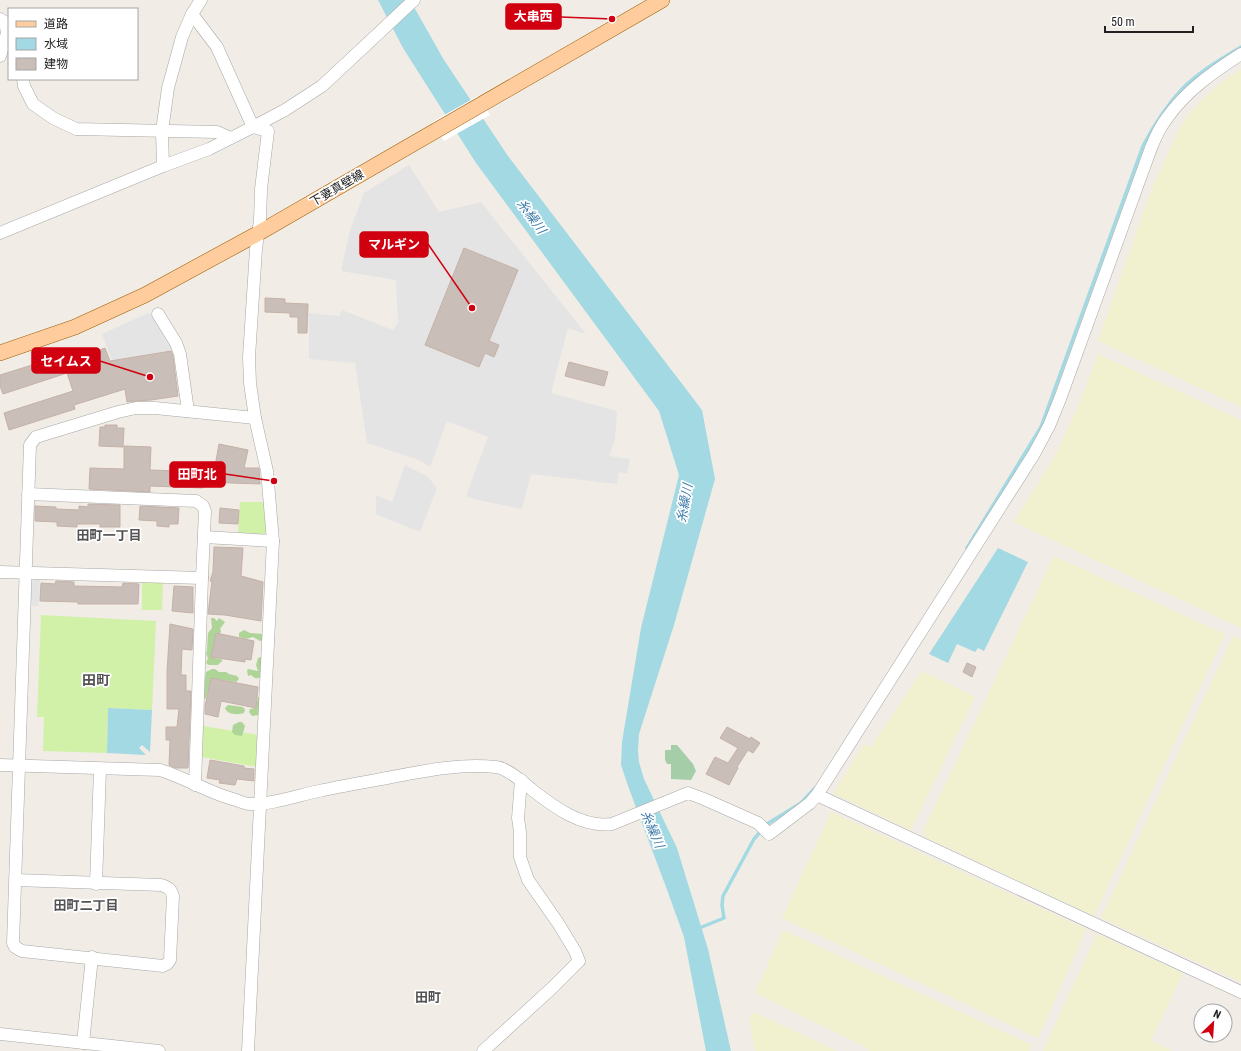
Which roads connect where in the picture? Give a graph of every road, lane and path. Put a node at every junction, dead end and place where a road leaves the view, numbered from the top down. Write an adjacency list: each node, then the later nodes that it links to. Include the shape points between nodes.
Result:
1 (200, 0): 4 (street)
2 (414, 0): 10 (street, via 322,86)
3 (662, 0): 15 (main road, 下妻真壁線)
4 (192, 14): 10 (street, via 217,47); 11 (street, via 182,37 168,88)
5 (0, 19): 6 (street, via 5,22)
6 (8, 35): 8 (street)
7 (1241, 54): 31 (street, via 1197,85 1174,109 1159,131 1049,426 1034,454)
8 (0, 56)
9 (23, 80): 11 (street, via 33,104 76,129)
10 (253, 128): 12 (street); 15 (street, via 268,131)
11 (162, 131): 12 (street, via 218,132); 13 (street)
12 (230, 138): 13 (street)
13 (163, 166): 14 (street)
14 (0, 233)
15 (257, 234): 17 (main road, 下妻真壁線, via 146,295 100,317); 19 (street, via 249,357)
16 (158, 314): 18 (street, via 180,354)
17 (0, 353)
18 (188, 411): 19 (street); 20 (street, via 136,408 36,437 30,445)
19 (255, 418): 22 (street, via 267,470)
20 (28, 494): 21 (street, via 196,501 205,511); 24 (street)
21 (204, 537): 22 (street); 25 (street)
22 (273, 541): 32 (street)
23 (0, 572): 24 (street)
24 (26, 573): 25 (street); 27 (street)
25 (202, 578): 30 (street)
26 (0, 765): 27 (street)
27 (19, 765): 28 (street); 33 (street)
28 (100, 769): 30 (street, via 160,770); 34 (street)
29 (522, 780): 31 (street, via 555,806 590,824 612,824 688,793 763,827 769,834); 32 (street, via 498,767 472,766 429,770 320,790); 41 (street, via 518,818 520,857 528,880 558,923 579,961)
30 (195, 784): 32 (street, via 231,799)
31 (817, 795): 36 (street)
32 (261, 804): 40 (street)
33 (15, 880): 34 (street); 35 (street, via 15,947)
34 (96, 884): 35 (street, via 161,886 171,891 173,896 170,960 163,966)
35 (92, 958): 38 (street)
36 (1241, 992)
37 (0, 1034): 38 (street)
38 (83, 1043): 39 (street)
39 (159, 1051)
40 (248, 1051)
41 (483, 1051)

